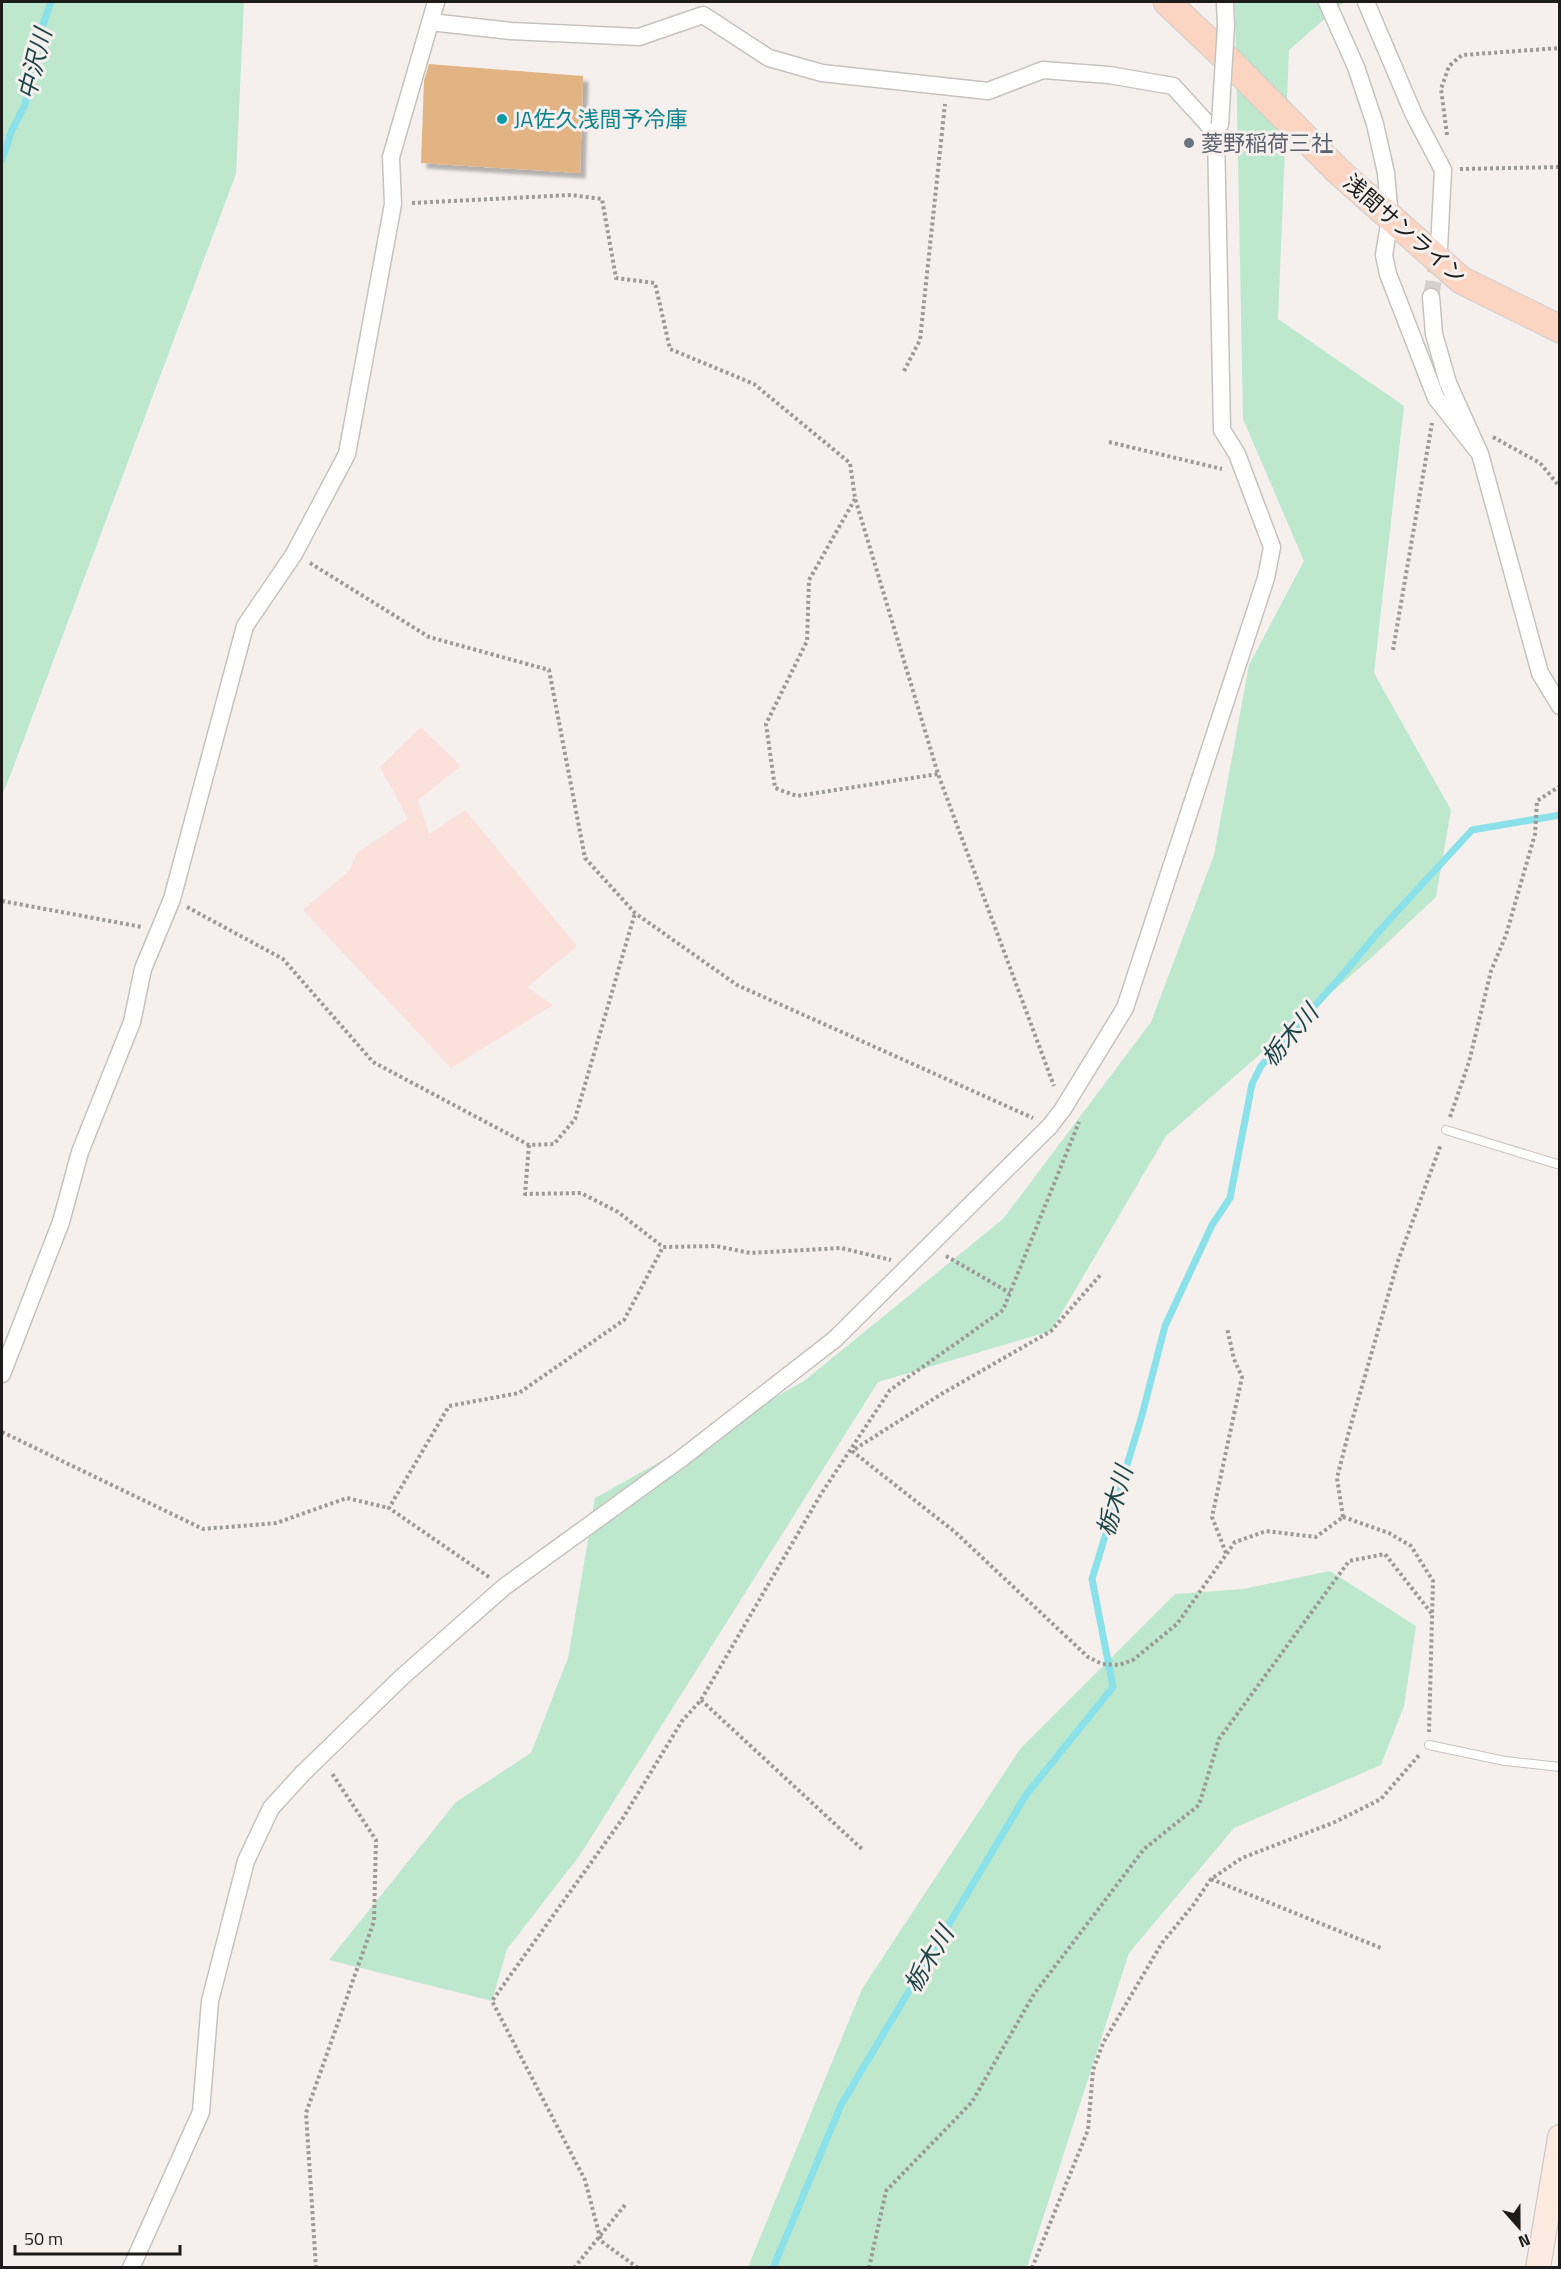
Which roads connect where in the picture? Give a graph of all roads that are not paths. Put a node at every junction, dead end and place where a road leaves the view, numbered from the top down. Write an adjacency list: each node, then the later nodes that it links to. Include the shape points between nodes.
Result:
1 (436, 2): 6 (street)
2 (1167, 2): 8 (main road, 浅間サンライン)
3 (1225, 2): 7 (street, bridge)
4 (1327, 2): 8 (street, via 1356,67 1375,124 1386,173)
5 (1366, 2): 9 (street, via 1414,115 1443,170)
6 (430, 22): 7 (street, via 511,32 639,37 704,15 769,58 822,73 988,91 1043,70 1109,75 1173,86); 16 (street, via 391,157 393,204 347,454 294,554 245,626 172,899 143,969 132,1022 80,1152 62,1222)
7 (1218, 129): 20 (street, via 1222,430 1237,454 1272,548 1266,578 1125,1008 1050,1126 835,1339 682,1458 504,1587 402,1677 271,1808 246,1861 210,2001 201,2112)
8 (1390, 218): 11 (main road, 浅間サンライン, via 1461,280); 12 (street, via 1384,255 1388,274 1436,398)
9 (1439, 248)
10 (1431, 297): 12 (street, via 1434,334 1448,383)
11 (1560, 329)
12 (1480, 454): 13 (street, via 1540,673)
13 (1560, 706)
14 (1446, 1130): 15 (lane)
15 (1560, 1165)
16 (2, 1374)
17 (1429, 1745): 18 (lane, via 1505,1761)
18 (1560, 1767)
19 (1560, 2137): 21 (main road)
20 (131, 2268)
21 (1538, 2268)

